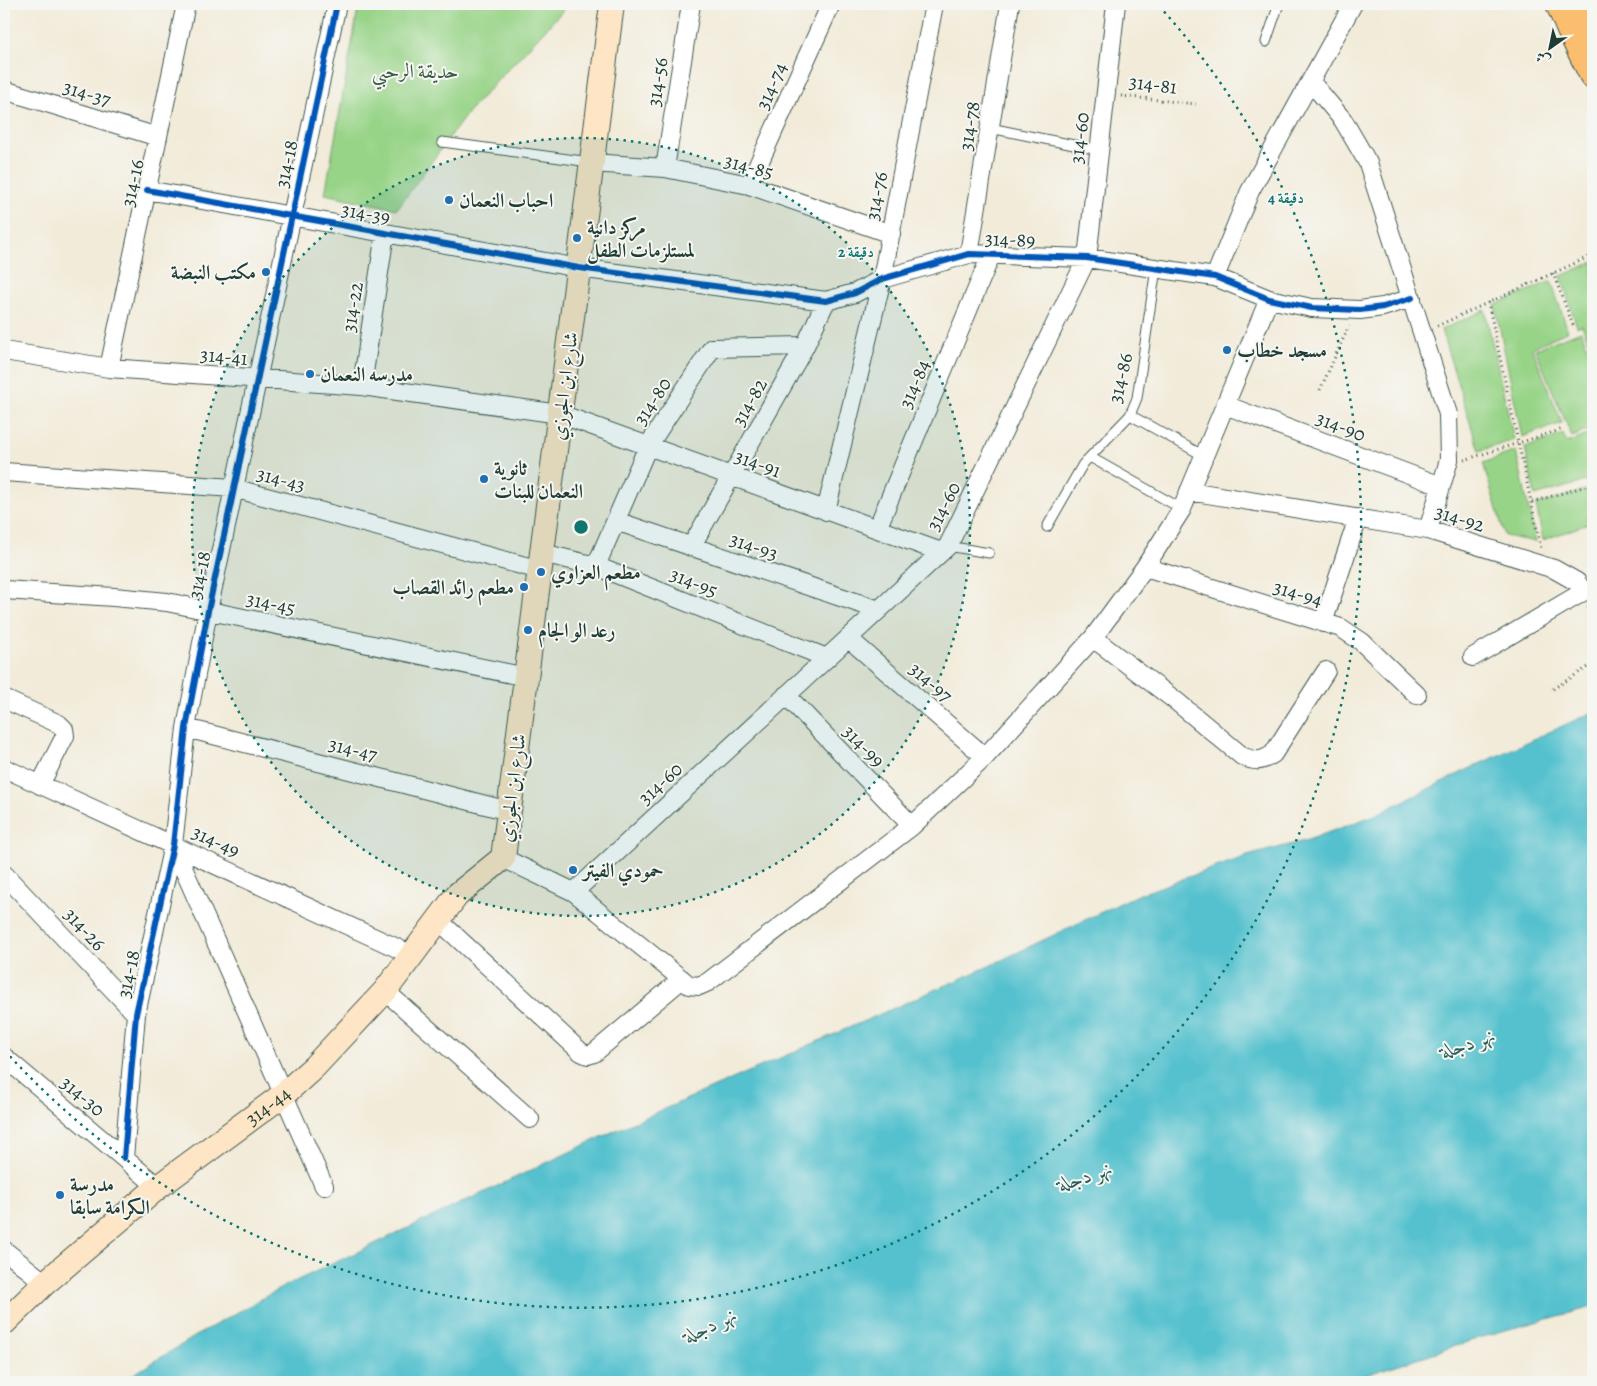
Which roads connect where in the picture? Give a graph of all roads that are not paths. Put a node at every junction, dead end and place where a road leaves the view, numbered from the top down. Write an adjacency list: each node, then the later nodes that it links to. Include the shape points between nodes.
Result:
1 (186, 4): 17 (street, 314-16)
2 (337, 4): 24 (street, 314-18)
3 (612, 4): 20 (street, شارع ابن الجوزي)
4 (691, 4): 21 (street, 314-56)
5 (831, 4): 22 (street, 314-74)
6 (934, 4): 26 (street, 314-76)
7 (1010, 4): 16 (street, 314-78)
8 (1116, 4): 19 (street, 314-60)
9 (1279, 4): 12 (lane)
10 (1353, 4): 14 (street)
11 (1560, 4): 13 (main road)
12 (1266, 42)
13 (1593, 74)
14 (1312, 82): 32 (street, via 1250,191); 34 (street, via 1343,120 1368,163)
15 (4, 90): 17 (street, 314-37)
16 (990, 128): 19 (lane); 27 (street, 314-78)
17 (158, 137): 23 (street, 314-16)
18 (442, 142): 20 (lane)
19 (1099, 150): 29 (street, 314-60)
20 (592, 163): 21 (street, 314-85); 30 (street, شارع ابن الجوزي)
21 (665, 168): 22 (street, 314-85)
22 (749, 186): 26 (street, 314-85)
23 (147, 190): 24 (street, 314-39); 39 (street, 314-16)
24 (291, 216): 25 (street, 314-39); 40 (street, 314-18)
25 (385, 233): 30 (street, 314-39); 41 (street, 314-22)
26 (891, 234): 33 (street, 314-76)
27 (969, 254): 28 (street, 314-89); 33 (street, 314-89)
28 (990, 255): 29 (street, 314-89); 58 (street, 314-84)
29 (1087, 258): 31 (street, 314-89); 61 (street, 314-60)
30 (579, 268): 36 (street, 314-89); 43 (street, شارع ابن الجوزي)
31 (1156, 268): 32 (street, 314-89); 44 (lane, 314-86, via 1137,398)
32 (1215, 277): 35 (street, 314-89)
33 (882, 279): 36 (street, 314-89, via 855,293); 54 (street, 314-76)
34 (1412, 298): 35 (street, 314-89, via 1383,307 1356,310 1312,308); 50 (street, via 1448,414 1449,460)
35 (1270, 299): 42 (street)
36 (826, 301): 37 (street, 314-82)
37 (805, 346): 45 (street, 314-80, via 712,348); 49 (street, 314-82)
38 (4, 351): 39 (street, 314-41)
39 (109, 368): 40 (street, 314-41)
40 (256, 380): 41 (street, 314-41); 51 (street, 314-18)
41 (362, 386): 43 (street, 314-41)
42 (1225, 405): 46 (street); 50 (street, 314-90)
43 (560, 414): 45 (street, 314-91); 63 (street, شارع ابن الجوزي)
44 (1130, 415): 46 (lane); 47 (lane, 314-86)
45 (648, 446): 49 (street, 314-91); 56 (street, 314-80)
46 (1204, 456): 52 (street)
47 (1090, 457): 53 (lane); 57 (lane, 314-86)
48 (4, 472): 51 (street, 314-43)
49 (732, 476): 54 (street, 314-91); 60 (street, 314-82)
50 (1441, 486): 59 (street)
51 (233, 488): 63 (street, 314-43); 68 (street, 314-18)
52 (1189, 491): 53 (street); 55 (street, 314-92)
53 (1182, 508): 65 (street)
54 (826, 510): 58 (street, 314-91)
55 (1358, 518): 59 (street, 314-92); 69 (street)
56 (616, 521): 60 (street, 314-93); 64 (street, 314-80)
57 (1047, 527)
58 (877, 529): 61 (street, 314-91)
59 (1428, 530): 72 (street, 314-92, via 1554,569 1577,582 1583,592)
60 (691, 548): 67 (street, 314-93)
61 (945, 549): 62 (lane); 67 (street, 314-60)
62 (989, 553)
63 (541, 562): 64 (street, 314-95); 75 (street, شارع ابن الجوزي)
64 (596, 566): 73 (street, 314-95)
65 (1145, 567): 69 (street, 314-94); 71 (street)
66 (4, 590): 68 (street, 314-45, via 167,602)
67 (878, 610): 70 (street, 314-60)
68 (208, 611): 75 (street, 314-45); 79 (street, 314-18)
69 (1323, 623): 77 (street, 314-94, via 1351,633)
70 (848, 638): 73 (street, 314-60); 80 (street, 314-97)
71 (1093, 638): 74 (street, via 1242,756 1255,761 1263,761 1273,754); 80 (street)
72 (1473, 657)
73 (827, 658): 76 (street, 314-60)
74 (1326, 671)
75 (526, 677): 83 (street, شارع ابن الجوزي)
76 (786, 695): 84 (street, 314-99); 88 (street, 314-60)
77 (1417, 695)
78 (4, 699): 82 (street, via 64,729 65,736)
79 (186, 728): 83 (street, 314-47); 85 (street, 314-18)
80 (985, 757): 84 (street)
81 (4, 768): 82 (street, 314-49)
82 (40, 785): 85 (street, 314-49)
83 (509, 811): 86 (street, شارع ابن الجوزي)
84 (912, 826): 91 (street, via 708,982 689,985)
85 (173, 845): 90 (street, 314-49); 93 (street, 314-18); 95 (street)
86 (503, 858): 88 (street); 89 (street, 314-44, via 457,895)
87 (4, 874): 93 (street, 314-26)
88 (574, 892): 91 (street)
89 (437, 918): 90 (street, 314-44); 91 (street, via 588,1055)
90 (410, 954): 92 (street, 314-44)
91 (682, 979)
92 (385, 991): 95 (street, 314-44, via 314,1068); 96 (street)
93 (136, 1014): 97 (street, 314-18)
94 (4, 1057): 97 (street, 314-30)
95 (284, 1094): 98 (street); 99 (street, 314-44)
96 (530, 1119)
97 (124, 1158): 99 (street, 314-30)
98 (324, 1186)
99 (158, 1187): 101 (street, 314-44)
100 (4, 1250): 101 (street)
101 (45, 1283): 102 (street, 314-44)
102 (4, 1323)

